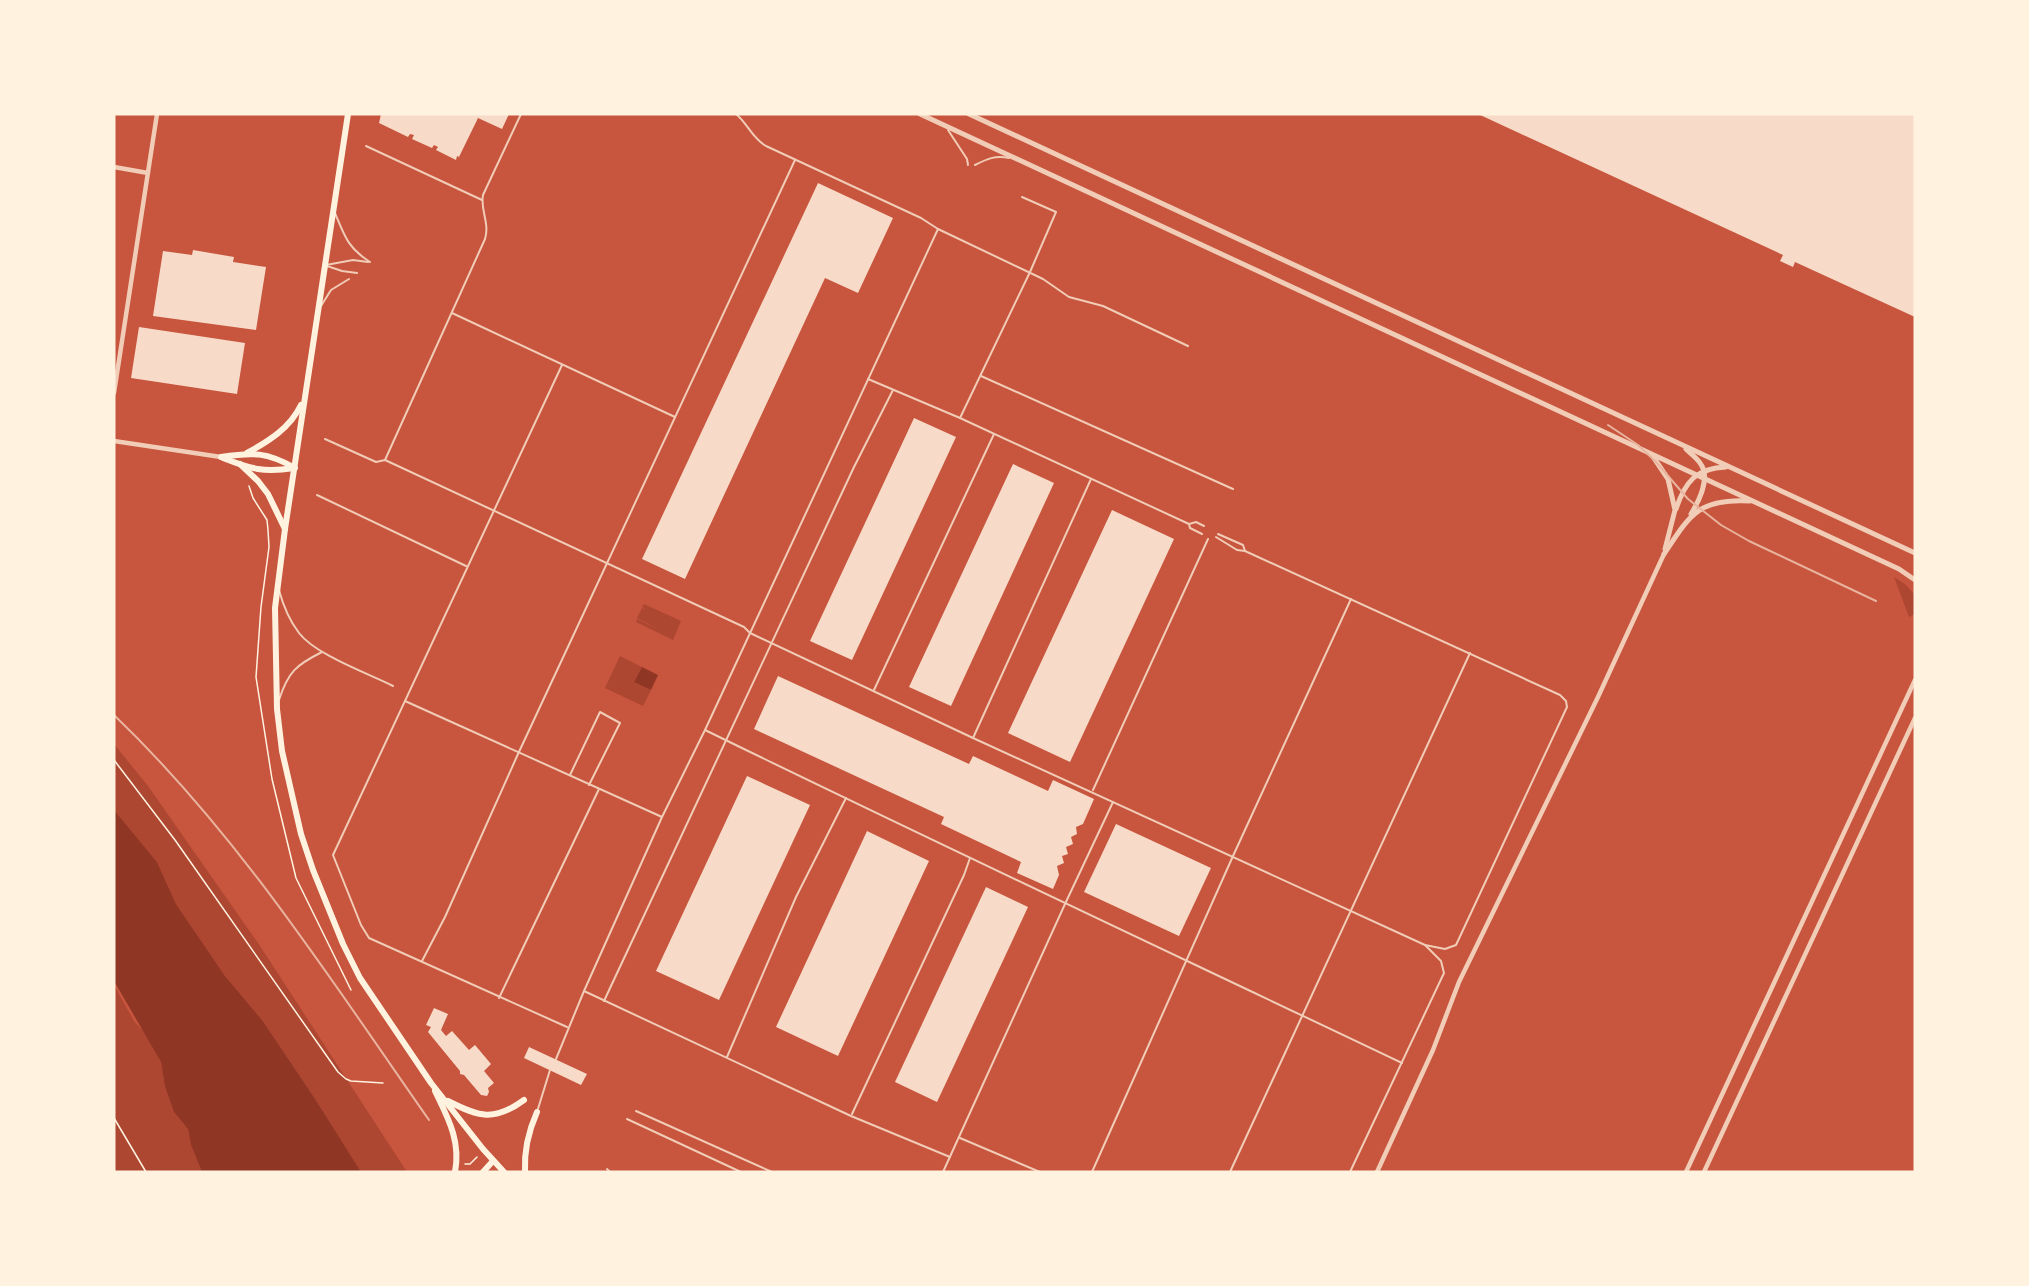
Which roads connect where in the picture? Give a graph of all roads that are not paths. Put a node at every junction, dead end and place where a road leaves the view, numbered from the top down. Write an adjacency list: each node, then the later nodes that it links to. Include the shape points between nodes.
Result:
1 (157, 114): 14 (street)
2 (346, 114): 17 (main road)
3 (521, 114): 16 (lane)
4 (736, 114): 10 (lane, via 760,142)
5 (920, 114): 7 (street)
6 (969, 114): 37 (street)
7 (939, 123): 9 (street); 11 (lane, via 949,131)
8 (366, 146): 16 (lane)
9 (1018, 159): 12 (lane, via 999,156); 39 (street)
10 (795, 160): 18 (lane); 32 (lane)
11 (968, 165)
12 (975, 165)
13 (114, 167): 14 (street)
14 (148, 173): 30 (street)
15 (1022, 197): 20 (lane, via 1056,212)
16 (482, 200): 24 (lane, via 486,235)
17 (334, 208): 19 (main road); 19 (lane, via 347,242 370,262 353,260)
18 (938, 229): 20 (lane); 28 (lane)
19 (325, 265): 21 (lane); 23 (main road)
20 (1030, 272): 25 (lane, via 1069,297 1103,306); 27 (lane)
21 (357, 273)
22 (349, 279): 23 (lane, via 331,291)
23 (318, 311): 31 (main road)
24 (452, 313): 26 (lane); 41 (lane)
25 (1188, 346)
26 (562, 364): 32 (lane); 51 (lane)
27 (981, 376): 33 (lane); 48 (lane)
28 (868, 379): 29 (lane); 69 (lane)
29 (893, 390): 33 (lane); 70 (lane)
30 (114, 393)
31 (305, 396): 38 (main road, via 294,418 281,431); 44 (main road)
32 (675, 417): 64 (lane)
33 (960, 418): 34 (lane)
34 (994, 434): 47 (lane); 75 (lane)
35 (325, 439): 41 (lane, via 376,462)
36 (114, 441): 40 (street)
37 (1682, 445): 43 (street); 45 (street)
38 (247, 453): 40 (main road); 44 (main road, via 266,454)
39 (1650, 453): 46 (street); 52 (street, via 1668,479)
40 (221, 457): 42 (main road)
41 (385, 460): 51 (lane)
42 (240, 464): 44 (main road, via 272,472); 56 (main road, via 268,495)
43 (1727, 467): 45 (street); 62 (street)
44 (295, 468): 56 (main road)
45 (1704, 470): 46 (street)
46 (1700, 477): 50 (street); 52 (street, via 1685,488); 53 (street, via 1699,500)
47 (1091, 479): 54 (lane); 80 (lane)
48 (1233, 489)
49 (317, 495): 65 (lane)
50 (1753, 502): 53 (street, via 1721,501); 66 (street)
51 (493, 510): 64 (lane); 65 (lane)
52 (1675, 510): 63 (street)
53 (1689, 518): 63 (street)
54 (1189, 524): 55 (lane); 57 (lane)
55 (1204, 526)
56 (285, 530): 67 (main road)
57 (1202, 534)
58 (1218, 534): 61 (lane, via 1242,545)
59 (1216, 537): 61 (lane)
60 (1208, 539): 86 (lane)
61 (1245, 551): 68 (lane)
62 (1915, 553)
63 (1664, 554): 127 (street, via 1459,982 1433,1050)
64 (608, 565): 69 (lane); 82 (lane)
65 (467, 566): 76 (lane)
66 (1915, 580)
67 (278, 584): 71 (lane, via 299,634); 77 (main road)
68 (1351, 599): 72 (lane); 90 (lane)
69 (750, 633): 70 (lane); 79 (lane)
70 (773, 643): 75 (lane); 81 (lane)
71 (322, 652): 74 (lane); 77 (lane, via 302,662 285,681)
72 (1470, 653): 93 (lane); 94 (lane, via 1560,695 1567,707 1456,945 1445,949)
73 (1915, 680): 128 (street)
74 (393, 686)
75 (873, 690): 80 (lane)
76 (405, 701): 82 (lane); 96 (lane, via 333,855 369,938)
77 (277, 709): 106 (main road, via 288,783 326,906 360,978)
78 (1915, 718): 129 (street)
79 (705, 730): 81 (lane); 89 (lane)
80 (973, 738): 86 (lane)
81 (726, 740): 87 (lane); 99 (lane)
82 (518, 754): 83 (lane); 96 (lane)
83 (570, 776): 84 (lane); 84 (lane, via 600,712 621,723)
84 (589, 785): 85 (lane)
85 (599, 789): 89 (lane); 98 (lane)
86 (1092, 791): 88 (lane)
87 (846, 798): 91 (lane); 102 (lane, via 796,897)
88 (1113, 802): 90 (lane); 92 (lane)
89 (662, 817): 97 (lane)
90 (1233, 856): 93 (lane); 95 (lane)
91 (970, 858): 92 (lane); 111 (lane)
92 (1065, 904): 95 (lane); 113 (lane)
93 (1350, 911): 94 (lane); 100 (lane)
94 (1425, 945): 104 (lane, via 1441,961 1444,973)
95 (1188, 960): 100 (lane); 124 (lane)
96 (422, 961): 98 (lane)
97 (584, 991): 99 (lane); 101 (lane)
98 (499, 998): 101 (lane)
99 (604, 1001): 102 (lane)
100 (1302, 1015): 104 (lane); 125 (lane)
101 (568, 1027): 103 (lane)
102 (727, 1058): 111 (lane)
103 (556, 1059)
104 (1402, 1063): 126 (lane)
105 (550, 1070): 109 (lane)
106 (431, 1083): 107 (main road); 116 (main road, via 456,1138)
107 (444, 1099): 108 (main road, via 485,1115 503,1113); 115 (main road)
108 (524, 1100)
109 (537, 1112): 119 (main road, via 524,1160)
110 (636, 1112): 121 (lane)
111 (851, 1116): 114 (lane)
112 (627, 1119): 120 (lane)
113 (960, 1138): 114 (lane); 123 (lane)
114 (951, 1157): 122 (lane)
115 (493, 1161): 117 (main road); 118 (main road)
116 (455, 1172)
117 (483, 1172)
118 (504, 1172)
119 (525, 1172)
120 (741, 1172)
121 (772, 1172)
122 (943, 1172)
123 (1040, 1172)
124 (1092, 1172)
125 (1230, 1172)
126 (1350, 1172)
127 (1377, 1172)
128 (1686, 1172)
129 (1704, 1172)

